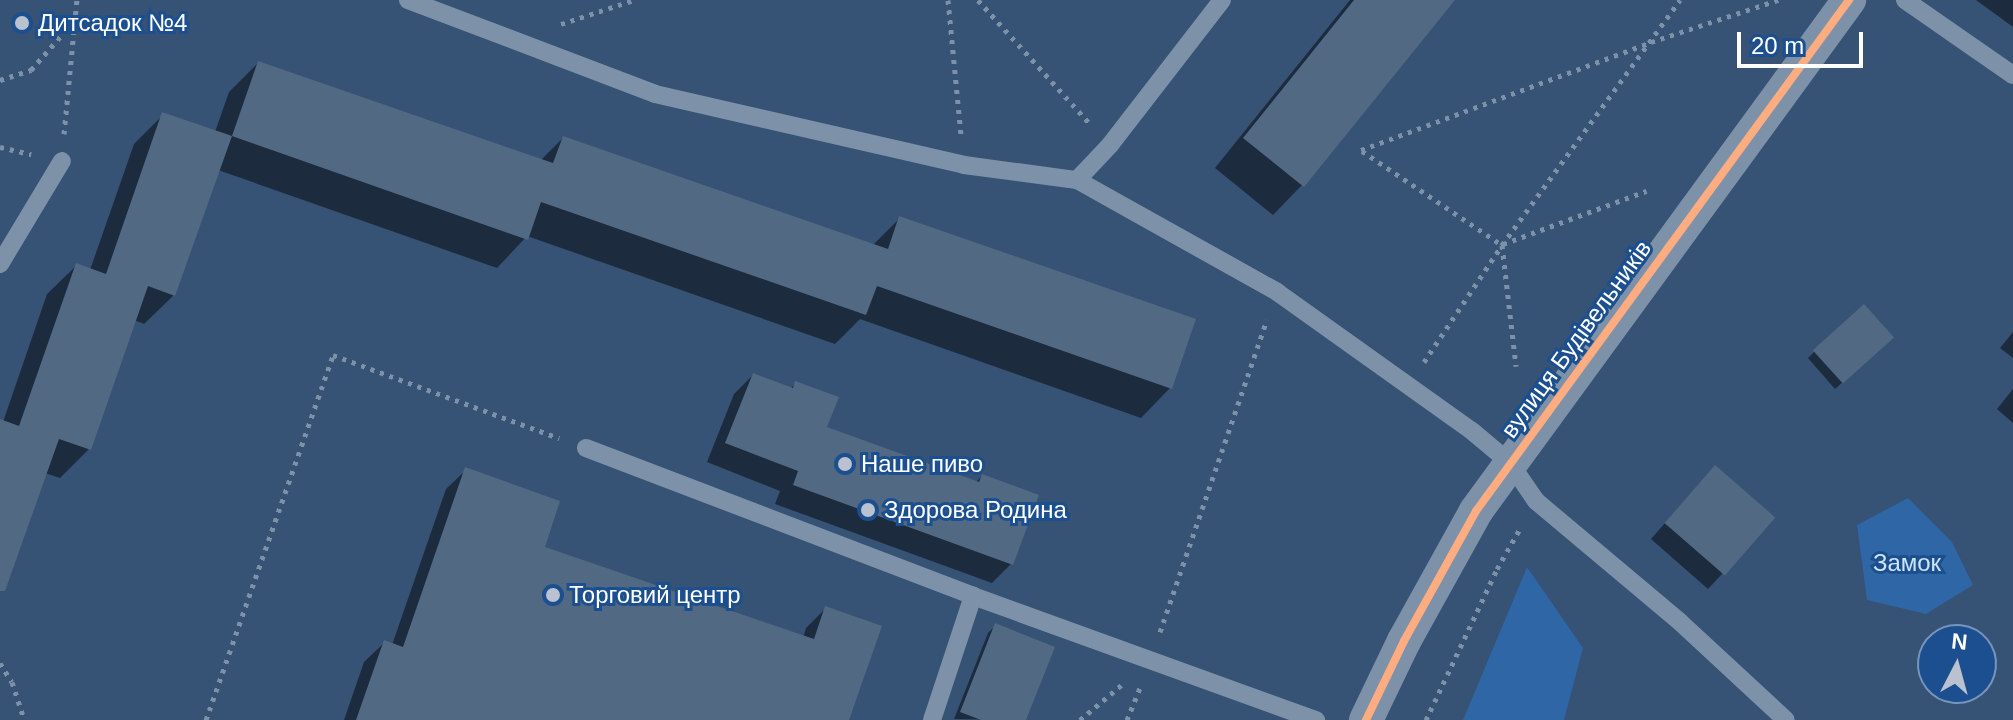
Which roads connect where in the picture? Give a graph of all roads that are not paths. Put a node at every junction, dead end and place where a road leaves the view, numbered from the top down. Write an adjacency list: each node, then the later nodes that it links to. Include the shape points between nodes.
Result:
1 (408, 0): 7 (lane, via 655,94 964,165)
2 (1222, 0): 7 (lane)
3 (1849, 0): 10 (street, вулиця Будівельників)
4 (1905, 0): 5 (lane)
5 (2013, 75)
6 (62, 161): 8 (lane)
7 (1077, 180): 10 (lane, via 1277,292)
8 (0, 264)
9 (586, 448): 11 (lane)
10 (1510, 463): 14 (street, вулиця Будівельників, via 1445,565); 15 (lane, via 1536,501)
11 (973, 596): 12 (lane); 13 (lane)
12 (932, 720)
13 (1316, 720)
14 (1366, 720)
15 (1786, 720)

